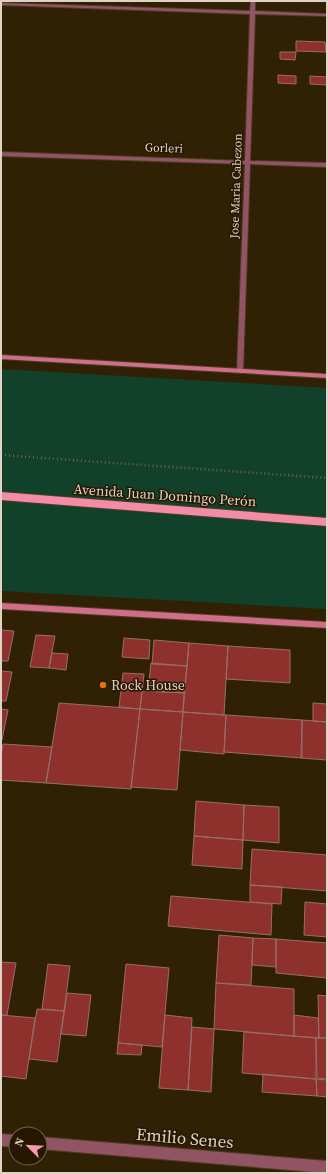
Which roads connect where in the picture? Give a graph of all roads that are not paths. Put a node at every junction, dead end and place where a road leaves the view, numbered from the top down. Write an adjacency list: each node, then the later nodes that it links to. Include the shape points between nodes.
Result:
1 (253, 1): 3 (street, Jose Maria Cabezon)
2 (1, 4): 3 (street)
3 (253, 13): 4 (street); 6 (street, Jose Maria Cabezon)
4 (327, 15)
5 (1, 154): 6 (street, Gorleri)
6 (248, 162): 7 (street, Gorleri); 9 (street, Jose Maria Cabezon)
7 (327, 165)
8 (1, 356): 9 (main road)
9 (240, 371): 10 (main road)
10 (327, 376)
11 (1, 496): 12 (main road, Avenida Juan Domingo Perón)
12 (327, 522)
13 (1, 606): 14 (main road)
14 (327, 625)
15 (48, 1144): 16 (street, Emilio Senes)
16 (327, 1167)

